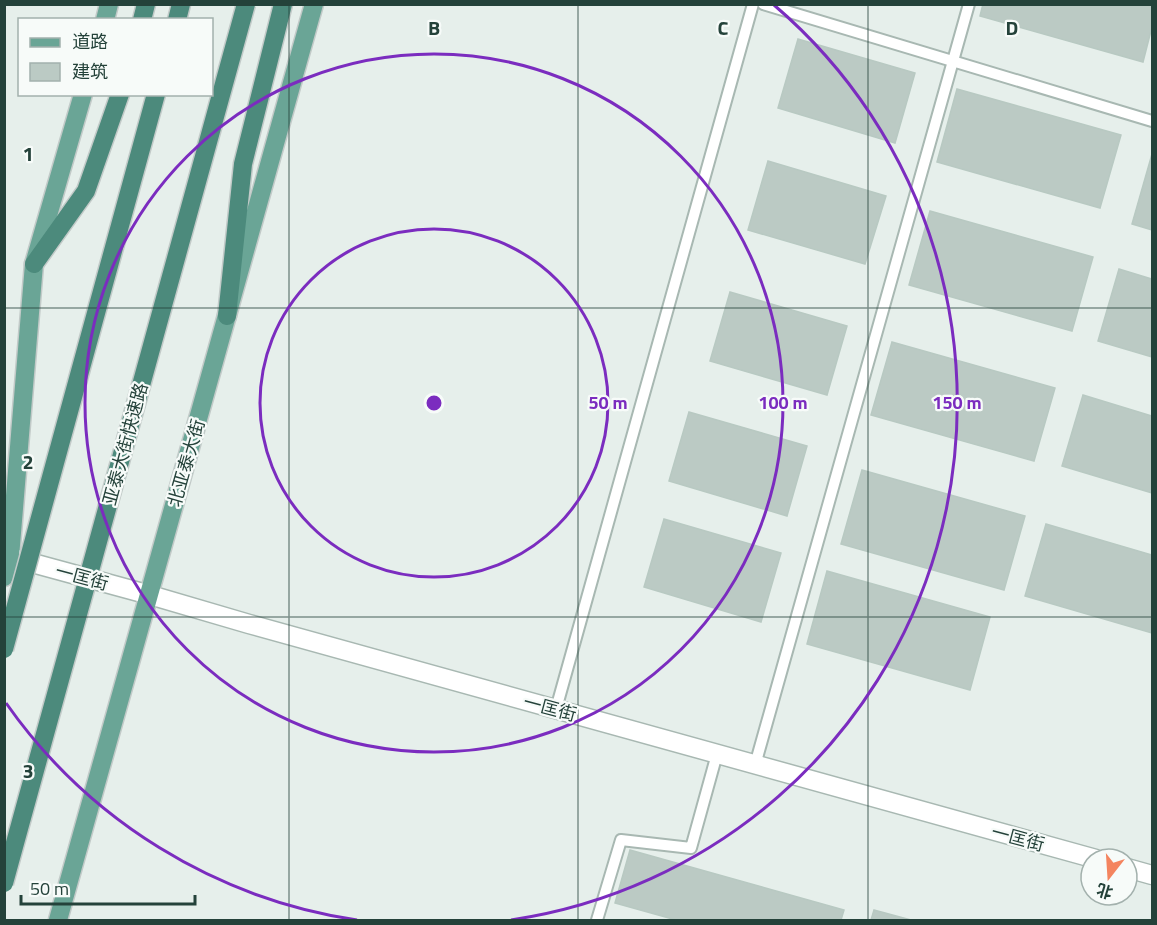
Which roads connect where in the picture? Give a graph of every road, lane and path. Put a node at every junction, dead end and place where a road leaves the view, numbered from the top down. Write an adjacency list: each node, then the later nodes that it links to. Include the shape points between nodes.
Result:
1 (246, 4): 22 (highway, 亚泰大街快速路, bridge)
2 (283, 4): 13 (highway, via 243,164)
3 (314, 4): 13 (main road, 北亚泰大街)
4 (753, 4): 18 (lane)
5 (763, 4): 7 (lane)
6 (969, 4): 7 (lane)
7 (953, 60): 11 (lane); 20 (lane)
8 (82, 96): 12 (main road)
9 (119, 96): 12 (highway, via 86,190)
10 (155, 96): 17 (highway, bridge)
11 (1152, 121)
12 (34, 264): 14 (main road)
13 (227, 316): 16 (main road, 北亚泰大街)
14 (7, 556): 15 (main road); 16 (street, 一匡街)
15 (4, 577)
16 (150, 595): 18 (street, 一匡街); 23 (main road, 北亚泰大街)
17 (4, 650)
18 (556, 709): 19 (street, 一匡街)
19 (717, 754): 20 (street, 一匡街); 24 (lane, via 691,848 621,840)
20 (755, 765): 21 (street, 一匡街)
21 (1079, 854)
22 (4, 883)
23 (58, 921)
24 (597, 921)

